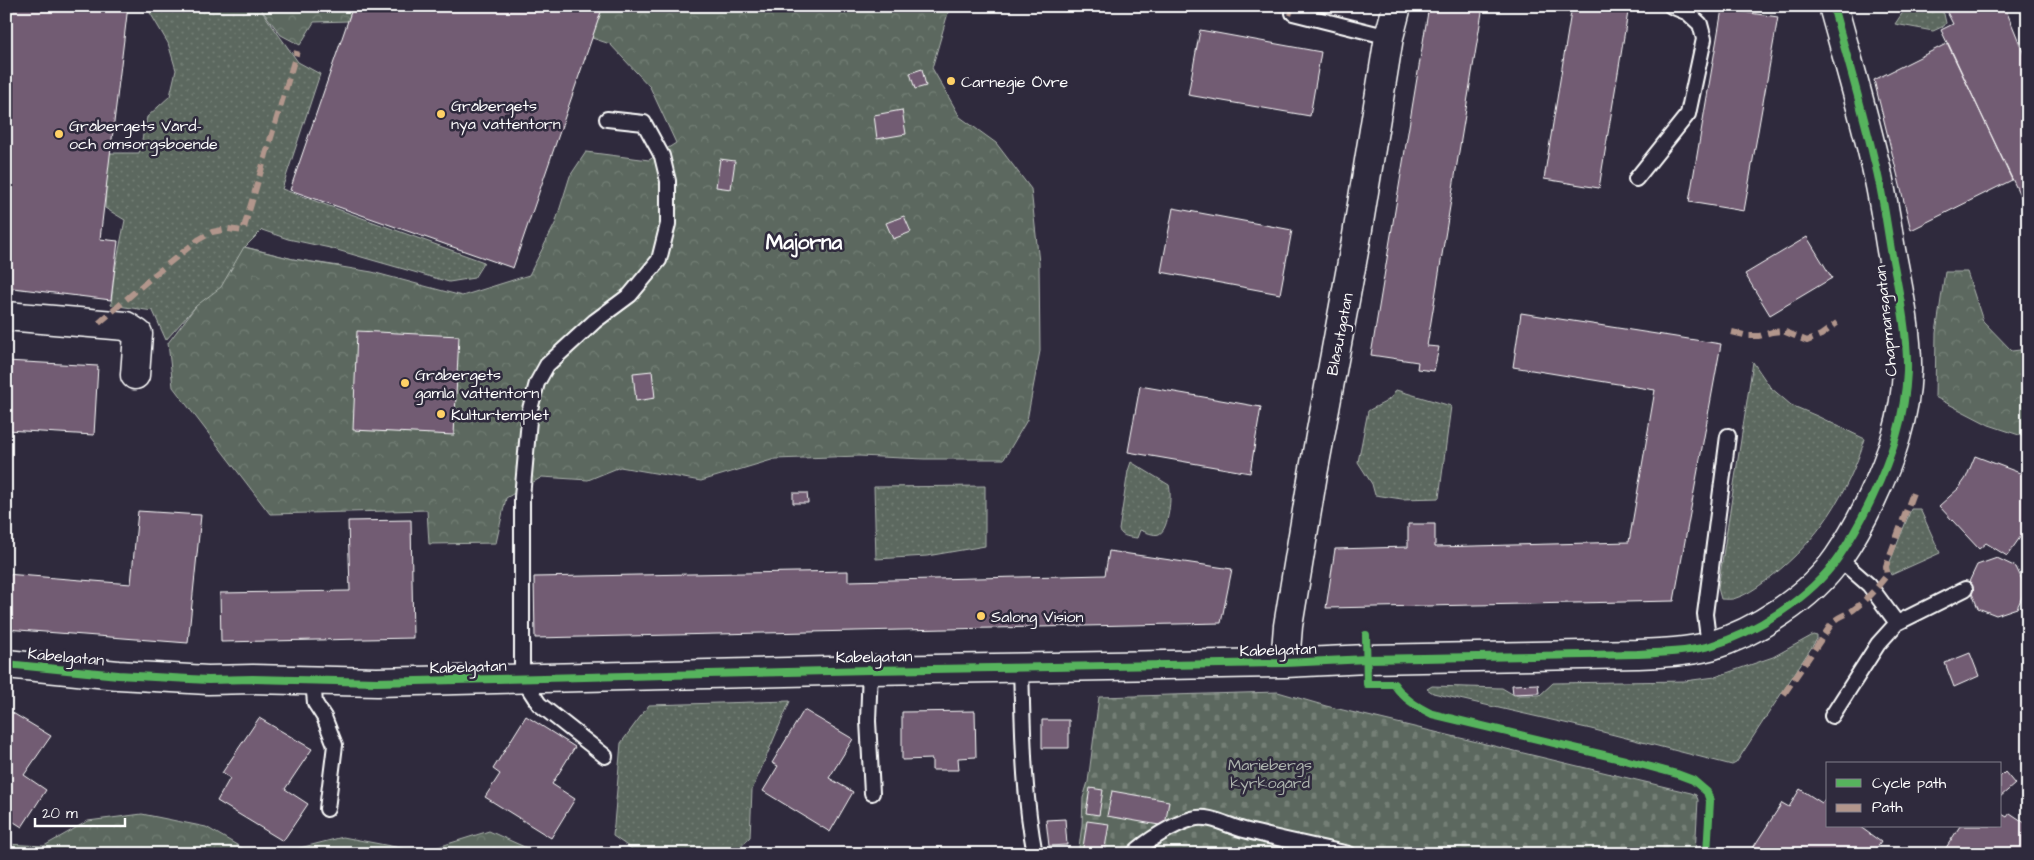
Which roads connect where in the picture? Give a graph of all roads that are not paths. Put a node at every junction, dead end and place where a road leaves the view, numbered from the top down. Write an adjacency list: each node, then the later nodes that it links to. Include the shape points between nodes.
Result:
1 (1397, 6): 5 (street, Blåsutgatan)
2 (1671, 6): 7 (lane, via 1688,13 1700,24 1704,39 1688,114)
3 (1833, 6): 11 (street, Chapmansgatan, via 1875,161 1900,299 1907,368 1905,404 1891,457 1860,523)
4 (1293, 13): 5 (lane)
5 (1388, 37): 16 (street, Blåsutgatan, via 1357,235 1311,483)
6 (607, 119): 20 (lane, via 644,123 662,156 668,181 668,224 659,260 647,276 630,296 595,321 547,364 538,383 530,409 522,497)
7 (1636, 179)
8 (6, 316): 9 (street, via 126,326 138,334)
9 (135, 375)
10 (1728, 436): 15 (lane, via 1705,614)
11 (1838, 558): 13 (lane, via 1869,585); 14 (street, Chapmansgatan, via 1796,600)
12 (1965, 589): 13 (lane)
13 (1897, 623): 22 (lane, via 1878,644)
14 (1740, 635): 15 (street, Kabelgatan)
15 (1709, 646): 16 (street, Kabelgatan, via 1645,654)
16 (1285, 663): 18 (street, Kabelgatan)
17 (6, 664): 21 (street, Kabelgatan, via 199,680)
18 (1021, 668): 19 (street, Kabelgatan); 26 (lane, via 1024,764)
19 (870, 670): 20 (street, Kabelgatan); 24 (lane, via 868,721)
20 (522, 678): 21 (street, Kabelgatan); 23 (lane, via 539,704)
21 (313, 681): 25 (lane, via 315,702 335,744)
22 (1832, 716)
23 (605, 756)
24 (872, 793)
25 (327, 809)
26 (1035, 854)
27 (1133, 854): 28 (lane, via 1175,826 1193,818 1204,818)
28 (1349, 854)

